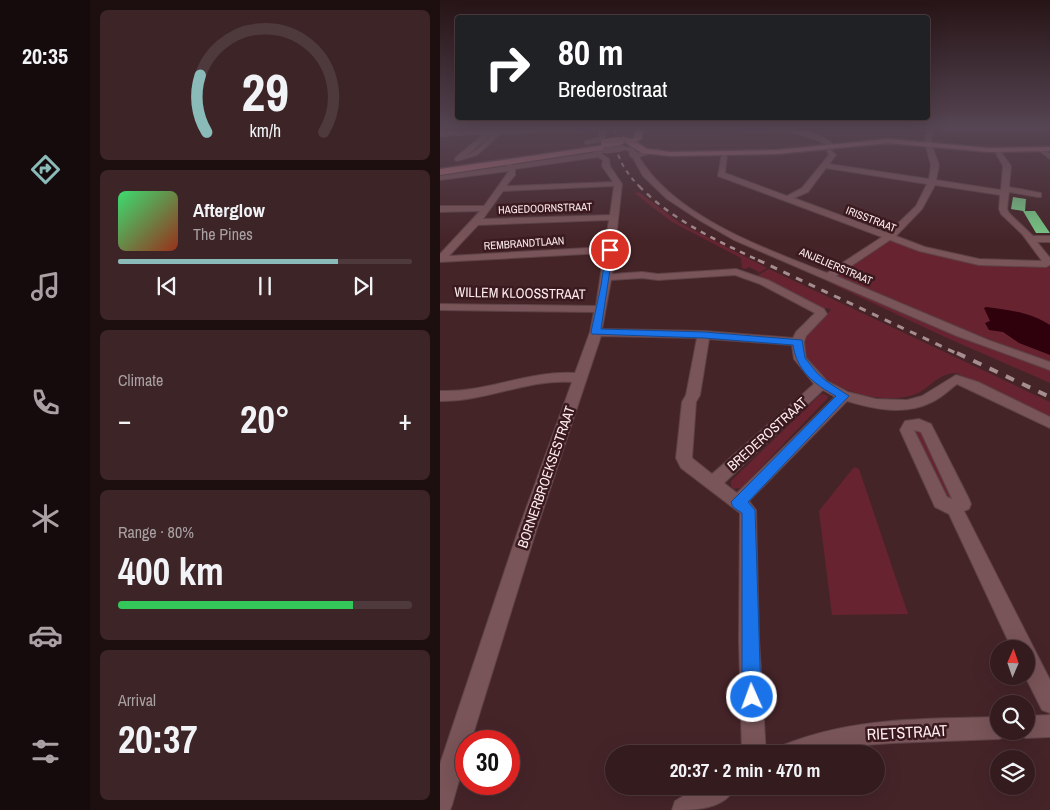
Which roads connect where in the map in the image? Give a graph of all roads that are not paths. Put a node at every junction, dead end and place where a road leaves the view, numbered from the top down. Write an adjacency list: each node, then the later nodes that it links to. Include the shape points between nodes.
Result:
1 (510, 165): 13 (street, via 513,170)
2 (482, 166): 10 (main road)
3 (502, 166): 10 (main road)
4 (606, 166): 12 (street)
5 (639, 166): 26 (street, ANJELIERSTRAAT, via 660,190 698,216)
6 (722, 166): 16 (street, IRISSTRAAT, via 721,174)
7 (825, 166): 11 (street); 16 (street, via 805,190)
8 (934, 166): 11 (street)
9 (1007, 166): 14 (street)
10 (441, 172)
11 (932, 182): 14 (street); 21 (street, via 930,191 913,216)
12 (618, 184): 13 (street); 19 (street, BORNERBROEKSESTRAAT)
13 (500, 189): 17 (street)
14 (1005, 191): 15 (street); 22 (street, via 1002,209)
15 (1038, 194)
16 (786, 199): 21 (street, IRISSTRAAT)
17 (487, 208): 18 (street); 20 (street)
18 (440, 209)
19 (615, 217): 20 (street, HAGEDOORNSTRAAT); 24 (street, BORNERBROEKSESTRAAT)
20 (476, 222): 25 (street)
21 (888, 238): 22 (street, IRISSTRAAT, via 962,259 1046,264); 26 (street)
22 (1031, 239): 23 (street)
23 (1050, 240)
24 (610, 250): 25 (street, REMBRANDTLAAN); 27 (street, BORNERBROEKSESTRAAT)
25 (440, 259)
26 (828, 277): 33 (street, ANJELIERSTRAAT)
27 (606, 282): 29 (street, BORNERBROEKSESTRAAT); 32 (street, via 647,282 658,277 736,272 764,282 820,311 821,314 800,335)
28 (440, 307): 29 (street, WILLEM KLOOSSTRAAT)
29 (600, 309): 30 (street, BORNERBROEKSESTRAAT)
30 (596, 332): 31 (street); 34 (street, BORNERBROEKSESTRAAT)
31 (704, 335): 32 (street); 40 (street, via 689,402 684,458 686,464)
32 (798, 342): 35 (street, via 800,359)
33 (1050, 366)
34 (580, 378): 36 (street, via 545,378 464,396); 51 (street, BORNERBROEKSESTRAAT)
35 (822, 384): 37 (street); 40 (street, BREDEROSTRAAT)
36 (440, 396)
37 (844, 396): 38 (street, via 876,404); 41 (street, BREDEROSTRAAT)
38 (907, 404): 39 (street, via 927,399 956,378); 42 (street, via 915,424 907,430 941,502 954,507)
39 (1050, 423)
40 (712, 484): 41 (street)
41 (738, 502): 48 (street, via 748,510)
42 (1019, 640)
43 (1035, 673): 44 (street)
44 (1050, 702)
45 (1050, 726): 46 (street)
46 (1035, 727)
47 (990, 728): 49 (street, RIETSTRAAT, via 893,730)
48 (754, 745)
49 (809, 745)
50 (709, 795): 52 (street)
51 (440, 805)
52 (684, 810)

